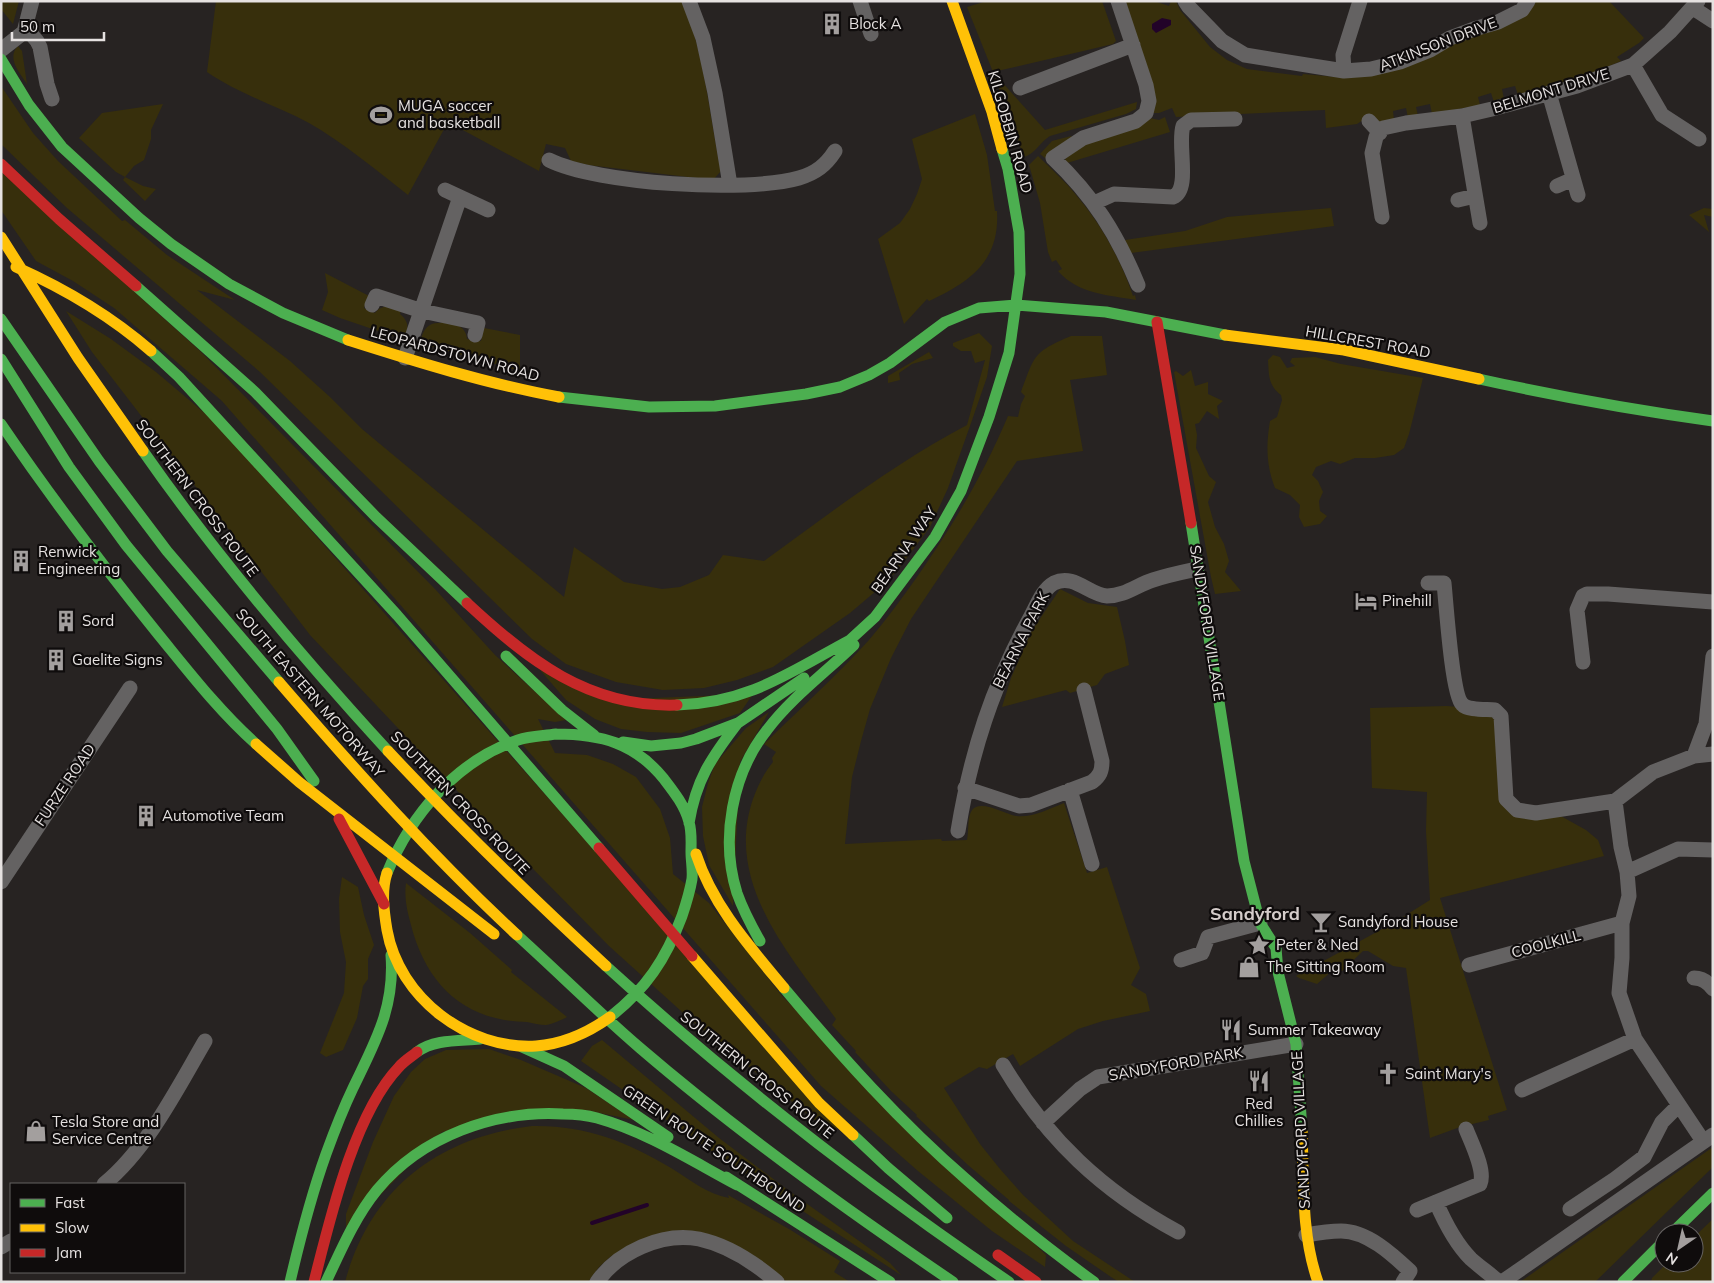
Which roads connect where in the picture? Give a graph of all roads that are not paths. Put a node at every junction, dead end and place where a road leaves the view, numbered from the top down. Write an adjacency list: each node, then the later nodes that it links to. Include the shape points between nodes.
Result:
1 (32, 1): 11 (street)
2 (689, 1): 30 (street, via 703,38)
3 (860, 1): 12 (street)
4 (952, 1): 45 (main road, KILGOBBIN ROAD, via 992,112 1008,169 1019,232 1020,274)
5 (1118, 1): 13 (street)
6 (1185, 1): 17 (street, ATKINSON DRIVE, via 1222,41 1245,55)
7 (1360, 1): 17 (street, via 1343,55)
8 (1528, 1): 17 (street, ATKINSON DRIVE, via 1522,10 1498,22 1450,38 1400,62)
9 (1696, 5): 10 (street); 16 (street, BELMONT DRIVE)
10 (1713, 20)
11 (26, 28): 14 (street); 20 (street, via 40,47)
12 (871, 34)
13 (1133, 45): 18 (street); 37 (street, via 1150,101 1146,113 1136,121 1083,138 1053,158)
14 (1, 50)
15 (1, 59): 50 (main road, LEOPARDSTOWN ROAD, via 29,105 62,147 132,212 177,248 229,284 283,312 335,335)
16 (1633, 65): 19 (street, BELMONT DRIVE); 25 (street, via 1662,115)
17 (1344, 72)
18 (1020, 88)
19 (1549, 93): 21 (street, BELMONT DRIVE); 29 (street)
20 (52, 99)
21 (1462, 116): 24 (street, BELMONT DRIVE, via 1406,123 1384,128); 34 (street)
22 (1235, 119): 37 (street, via 1191,120 1184,126 1181,137 1182,182 1178,195 1114,194)
23 (1369, 121): 24 (street)
24 (1378, 135): 39 (street, via 1372,153)
25 (1699, 139)
26 (835, 151): 30 (street, via 825,165 800,178)
27 (549, 160): 30 (street, via 612,177)
28 (1, 164): 54 (main road, via 63,224 237,375)
29 (1573, 179): 31 (street); 33 (street)
30 (730, 185)
31 (1557, 186)
32 (445, 190): 35 (street)
33 (1578, 195)
34 (1475, 196): 36 (street); 40 (street)
35 (460, 197): 38 (street); 46 (street)
36 (1458, 200)
37 (1094, 203): 43 (street)
38 (488, 210)
39 (1382, 217)
40 (1480, 223)
41 (1, 238): 122 (main road, SOUTHERN CROSS ROUTE, via 130,436 203,534 306,660 409,775 585,947 697,1047 815,1142)
42 (1, 261): 109 (main road, via 54,284 114,323 136,338 179,377 446,671 820,1103 888,1168)
43 (1138, 285)
44 (372, 305): 46 (street, via 376,296)
45 (1016, 305): 48 (main road, HILLCREST ROAD, via 1106,312); 50 (main road, LEOPARDSTOWN ROAD, via 979,308 945,322 890,363 855,382 806,394 733,404 649,407 576,400 499,384); 58 (main road, BEARNA WAY, via 1005,367 960,491 936,537)
46 (422, 312): 49 (street, via 478,323); 50 (street)
47 (1, 319): 121 (main road, SOUTH EASTERN MOTORWAY, via 36,373 167,551 346,760 427,847 640,1048 770,1154)
48 (1157, 322): 52 (main road, HILLCREST ROAD, via 1232,338 1382,356 1546,394); 55 (main road, SANDYFORD VILLAGE)
49 (475, 335)
50 (405, 358)
51 (1, 359): 79 (main road, via 69,467 126,545 307,769 337,815)
52 (1713, 421)
53 (1, 424): 83 (main road, via 116,582 198,683 246,735 306,788)
54 (406, 547): 59 (main road, via 513,645 540,665 579,687 614,698 665,706 712,702 764,686); 65 (main road, via 524,675)
55 (1198, 568): 69 (street, BEARNA PARK, via 1153,580 1119,595 1105,596 1071,580 1053,583 1022,632 989,704); 80 (main road, SANDYFORD VILLAGE, via 1241,844)
56 (1428, 583): 71 (street, via 1444,583 1453,668 1462,705 1495,710 1501,716 1506,799 1511,806 1536,813)
57 (1713, 602): 61 (street, via 1587,594 1577,610)
58 (874, 617): 59 (main road, BEARNA WAY); 89 (main road, via 857,642 763,734 739,780 730,823 731,863 747,917)
59 (850, 640): 64 (main road, BEARNA WAY, via 819,668)
60 (1713, 656): 68 (street, via 1706,724)
61 (1582, 662)
62 (130, 688): 78 (street, FURZE ROAD)
63 (1084, 690): 70 (street, via 1099,742 1102,770 1092,782)
64 (738, 723): 66 (main road, BEARNA WAY, via 696,739 666,745); 72 (main road, BEARNA WAY, via 703,770 692,801)
65 (594, 735): 66 (main road); 79 (main road, via 556,734 519,739 487,754 458,774 424,808 400,843 385,879)
66 (613, 740): 72 (main road, via 640,757 668,783)
67 (1713, 754): 68 (street)
68 (1694, 756): 71 (street, via 1653,772)
69 (965, 788): 70 (street, via 1019,806); 73 (street, BEARNA PARK)
70 (1070, 790): 76 (street)
71 (1615, 801): 77 (street)
72 (690, 824): 74 (main road)
73 (958, 831)
74 (691, 840): 89 (main road, via 703,875 720,905); 94 (main road, via 691,885 683,914 649,980 619,1011 594,1027 544,1046)
75 (1713, 850): 77 (street, via 1678,849)
76 (1092, 864)
77 (1627, 872): 81 (street, via 1629,896)
78 (1, 882)
79 (384, 904): 82 (main road)
80 (1260, 923): 85 (street, via 1208,937 1202,953); 93 (main road, SANDYFORD VILLAGE, via 1276,948 1278,972)
81 (1622, 923): 86 (street, COOLKILL); 91 (street, via 1619,993)
82 (388, 935): 90 (main road, via 403,973 426,1005 448,1022); 114 (main road, via 393,968 386,1018 325,1156)
83 (503, 940)
84 (525, 958): 120 (main road, via 718,1125 860,1232)
85 (1181, 960)
86 (1469, 965)
87 (1694, 978): 88 (street, via 1700,978)
88 (1713, 989)
89 (824, 1037): 124 (main road, via 947,1164 1015,1222)
90 (483, 1039): 94 (main road); 101 (main road, via 442,1042 421,1049 404,1061 376,1099)
91 (1635, 1040): 96 (street); 97 (street)
92 (205, 1041): 102 (street, via 153,1128 125,1164)
93 (1296, 1044): 98 (street, SANDYFORD PARK, via 1098,1077); 111 (main road, SANDYFORD VILLAGE)
94 (519, 1046): 103 (main road, GREEN ROUTE SOUTHBOUND, via 564,1066)
95 (1003, 1065): 98 (street)
96 (1522, 1090)
97 (1679, 1105): 100 (street); 106 (street, via 1662,1122 1644,1158)
98 (1043, 1123): 110 (street, via 1083,1167 1110,1189 1148,1216)
99 (1466, 1129): 105 (street, via 1482,1180 1480,1184)
100 (1708, 1138): 127 (street)
101 (348, 1165): 115 (main road); 116 (main road, via 354,1173)
102 (105, 1183)
103 (737, 1185): 116 (main road, via 650,1139 596,1118 556,1112 510,1114 445,1137 388,1179 349,1233); 119 (main road, GREEN ROUTE SOUTHBOUND)
104 (1713, 1193): 108 (main road)
105 (1436, 1202): 107 (street); 127 (street, via 1445,1224 1461,1248)
106 (1570, 1209)
107 (1417, 1210)
108 (1682, 1223)
109 (958, 1227)
110 (1178, 1232)
111 (1306, 1235): 125 (main road, SANDYFORD VILLAGE); 126 (street, via 1342,1231 1369,1239 1392,1253 1410,1271)
112 (989, 1249): 123 (main road)
113 (1654, 1251): 128 (main road)
114 (290, 1282)
115 (314, 1282)
116 (326, 1282)
117 (597, 1282): 118 (street, via 613,1263 643,1246 679,1238 699,1239 724,1248)
118 (777, 1282)
119 (890, 1282)
120 (937, 1282)
121 (953, 1282)
122 (1009, 1282)
123 (1036, 1282)
124 (1094, 1282)
125 (1318, 1282)
126 (1403, 1282)
127 (1500, 1282)
128 (1623, 1282)

